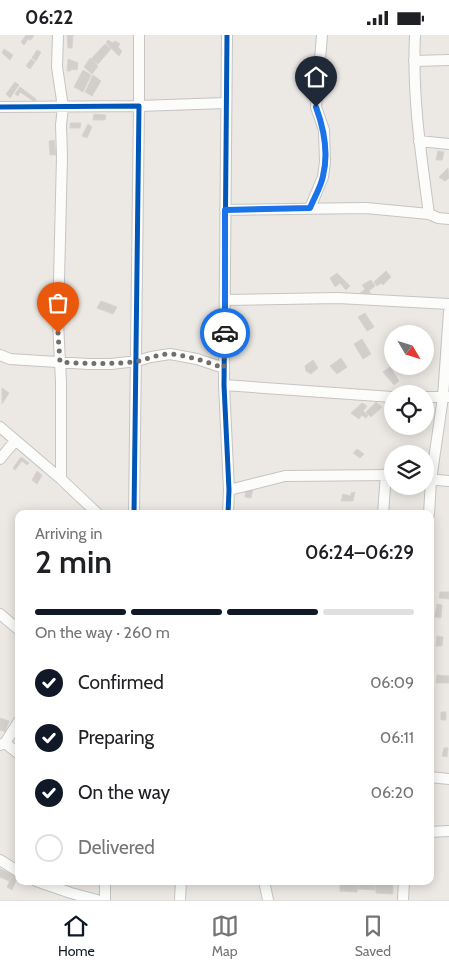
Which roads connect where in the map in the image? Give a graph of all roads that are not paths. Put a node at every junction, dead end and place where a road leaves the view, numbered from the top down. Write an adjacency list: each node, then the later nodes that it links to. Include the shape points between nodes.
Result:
1 (58, 35): 11 (street, via 57,67)
2 (139, 35): 9 (street)
3 (227, 35): 8 (street)
4 (322, 35): 14 (street, via 316,107 324,130 325,162 323,177)
5 (414, 35): 7 (street)
6 (449, 60): 7 (street)
7 (414, 61): 12 (street)
8 (225, 103): 9 (street); 15 (street)
9 (139, 106): 11 (street); 22 (street)
10 (0, 107): 11 (street)
11 (63, 107): 23 (street)
12 (419, 141): 13 (street); 16 (street)
13 (449, 144)
14 (310, 208): 15 (street); 16 (street, via 366,208)
15 (225, 210): 18 (street)
16 (429, 214): 17 (street)
17 (449, 219)
18 (225, 299): 19 (street, via 338,298); 24 (street)
19 (449, 304)
20 (449, 312): 27 (street)
21 (0, 355): 23 (street, via 10,359)
22 (137, 361): 23 (street); 24 (street, via 170,354); 40 (street)
23 (60, 362): 33 (street)
24 (224, 368): 25 (street)
25 (224, 385): 26 (street); 36 (street)
26 (384, 396)
27 (446, 397): 30 (street)
28 (0, 427): 29 (street)
29 (15, 441): 31 (street); 33 (street)
30 (434, 452)
31 (0, 459)
32 (384, 475): 36 (street, via 285,476)
33 (61, 479): 39 (street)
34 (434, 480): 35 (street)
35 (449, 481)
36 (229, 490): 41 (street)
37 (386, 495): 42 (street)
38 (428, 495): 43 (street)
39 (94, 510)
40 (134, 510)
41 (228, 510)
42 (384, 510)
43 (429, 510)
44 (0, 614): 45 (street)
45 (15, 627)
46 (15, 727): 47 (street)
47 (3, 744): 48 (street)
48 (15, 752)
49 (434, 777): 50 (street)
50 (449, 779)
51 (449, 831): 52 (street)
52 (434, 832)
53 (0, 860): 54 (street)
54 (15, 869)
55 (48, 885): 60 (street)
56 (105, 885): 61 (street)
57 (181, 885): 62 (street)
58 (265, 885): 63 (street)
59 (404, 885): 64 (street)
60 (97, 900)
61 (106, 900)
62 (180, 900)
63 (268, 900)
64 (403, 900)

